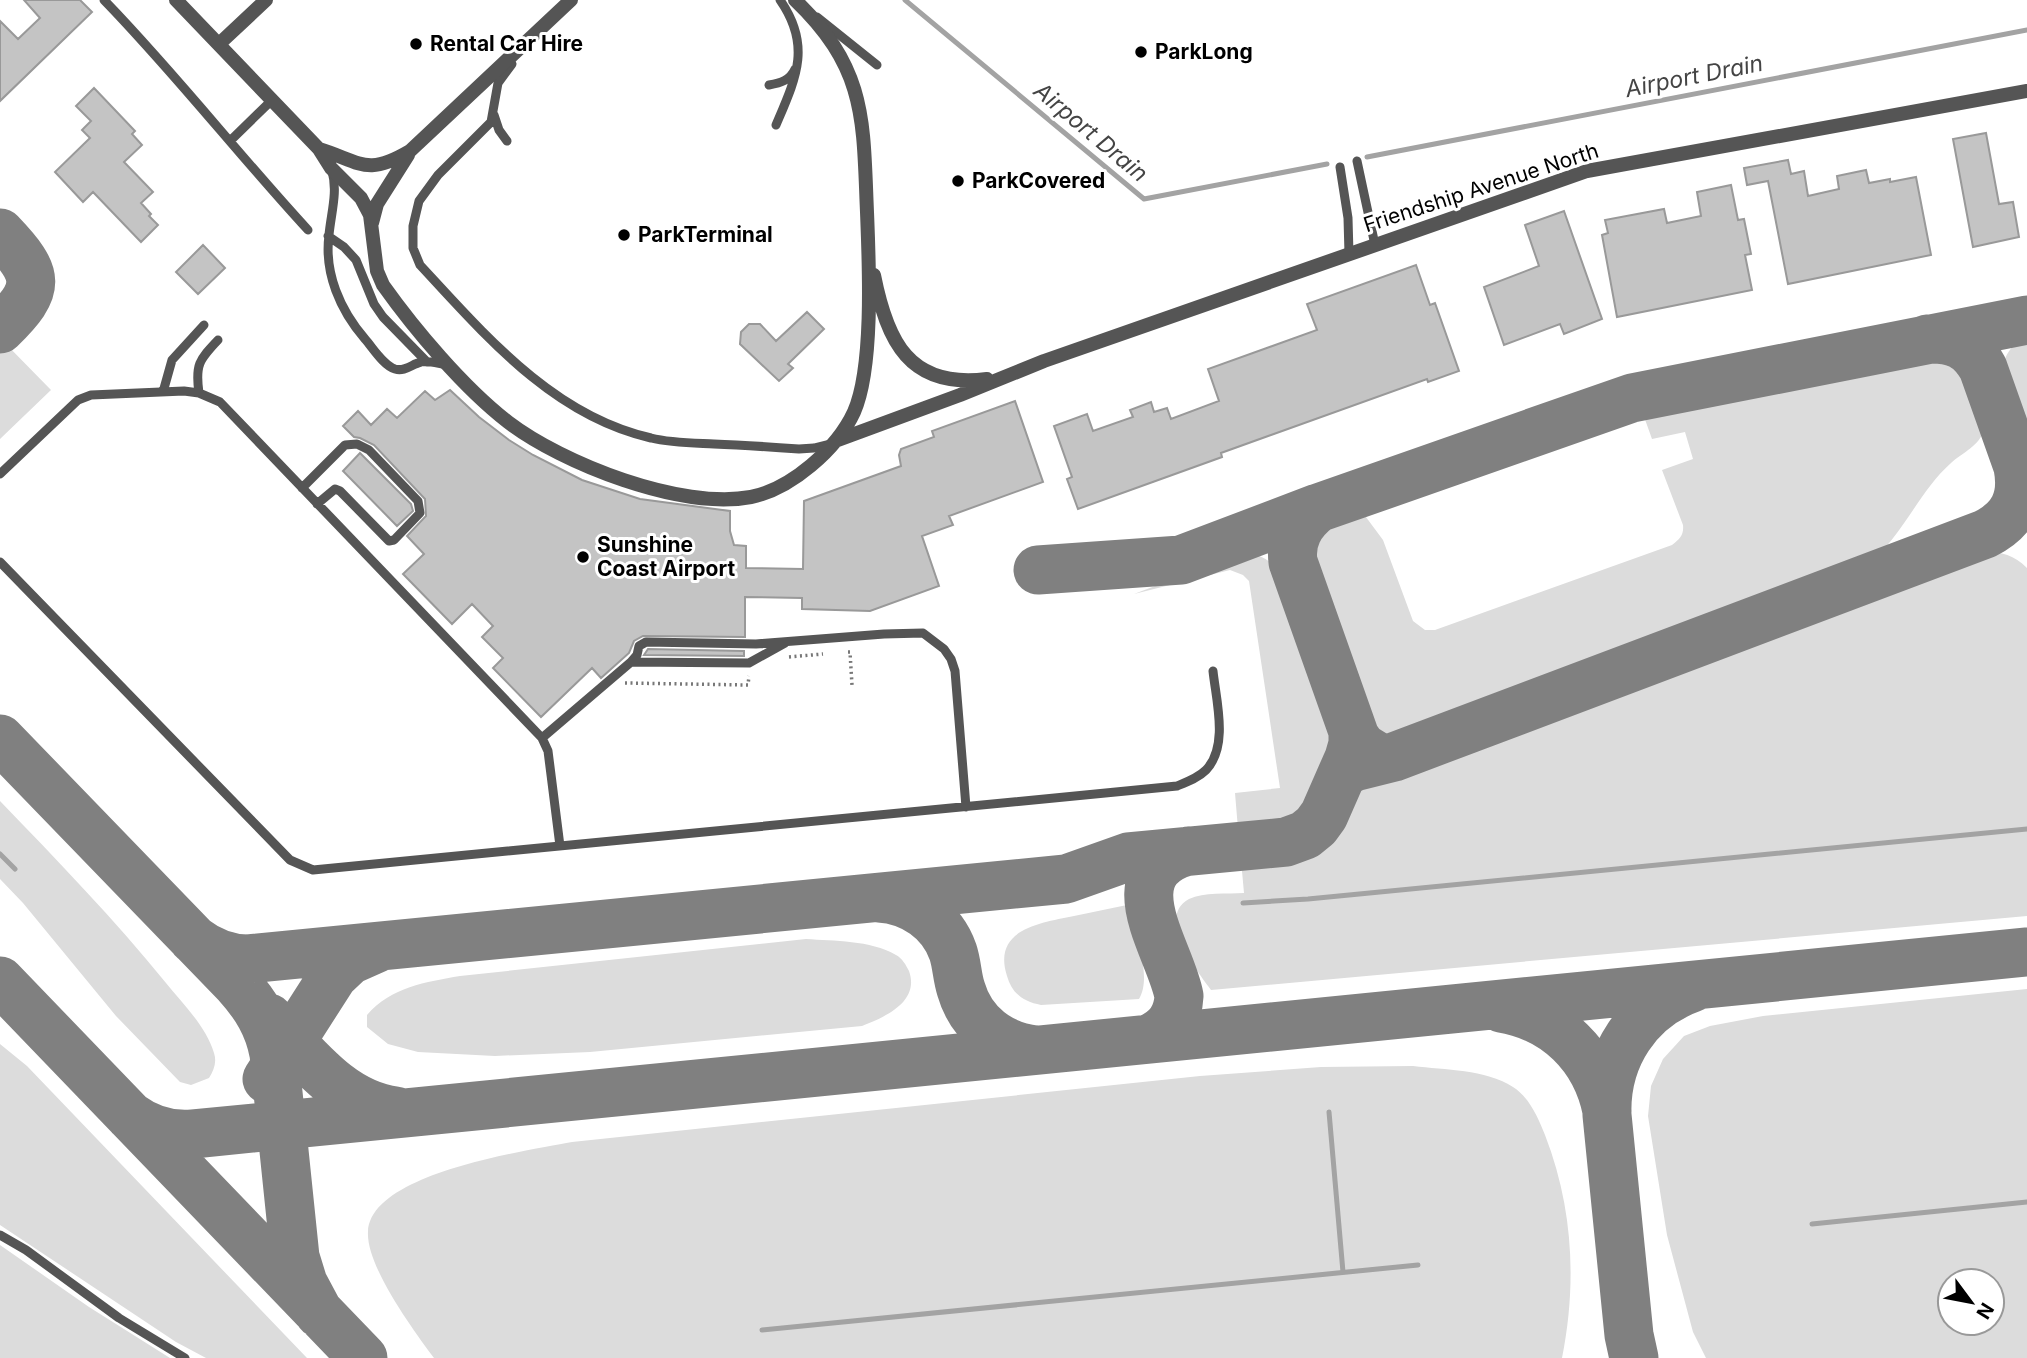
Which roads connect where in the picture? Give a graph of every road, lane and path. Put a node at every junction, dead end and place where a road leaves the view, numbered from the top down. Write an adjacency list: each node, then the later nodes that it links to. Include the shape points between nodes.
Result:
1 (104, 0): 16 (lane)
2 (176, 0): 8 (street)
3 (266, 0): 8 (street)
4 (571, 0): 7 (street)
5 (780, 0): 9 (lane, via 795,25)
6 (796, 1): 10 (lane); 26 (street, via 823,27 846,67 859,103)
7 (560, 11): 14 (lane, via 503,74 495,92); 19 (street)
8 (219, 44): 13 (street)
9 (798, 64): 11 (lane, via 782,82); 15 (lane)
10 (877, 65)
11 (769, 85)
12 (2027, 91): 27 (street, Friendship Avenue North, via 1587,171)
13 (271, 101): 16 (lane); 18 (street)
14 (494, 113): 17 (lane); 36 (lane, via 491,122 419,201 413,248 421,265 514,362 575,407 651,438 799,449)
15 (776, 125)
16 (230, 141): 23 (lane)
17 (507, 141)
18 (319, 149): 19 (street, via 365,166 395,160); 22 (street)
19 (411, 151): 24 (street, via 377,204)
20 (1357, 161): 27 (lane)
21 (1340, 167): 28 (lane)
22 (331, 168): 24 (street, via 361,198 370,215); 25 (lane, via 335,182)
23 (308, 230)
24 (371, 231): 32 (street, via 383,285)
25 (328, 236): 31 (lane, via 356,260 383,317); 31 (lane, via 330,276 361,334 391,368 403,370)
26 (868, 242): 33 (street, Friendship Avenue North, via 881,311 909,358 951,379); 36 (street, via 864,370 855,409)
27 (1375, 245): 28 (street, Friendship Avenue North)
28 (1349, 254): 33 (street, Friendship Avenue North)
29 (204, 326): 34 (lane, via 172,360)
30 (218, 340): 35 (lane, via 198,365)
31 (427, 362): 32 (lane)
32 (449, 365): 36 (street, via 497,413 528,436 600,472 658,489 718,498 759,495 810,466)
33 (1005, 375): 36 (street, Friendship Avenue North)
34 (163, 392): 35 (lane); 37 (lane, via 90,395 78,400)
35 (200, 393): 38 (lane, via 219,402)
36 (838, 440)
37 (0, 474)
38 (302, 488): 39 (lane); 39 (lane, via 345,444 357,444 369,450 418,501 419,513 389,541 340,491 329,492)
39 (317, 504): 50 (lane)
40 (0, 562): 52 (lane, via 290,860 313,870)
41 (789, 641): 45 (lane, via 750,663); 45 (lane, via 646,642); 51 (lane, via 923,633 944,649 955,671)
42 (837, 653): 49 (path, via 850,652)
43 (824, 654): 44 (path)
44 (784, 658)
45 (631, 663): 50 (lane)
46 (750, 671): 48 (path, via 748,685)
47 (1213, 671): 51 (lane, via 1217,752 1197,778 1177,786)
48 (619, 683)
49 (852, 685)
50 (542, 738): 52 (lane, via 548,751)
51 (967, 807): 52 (lane)
52 (560, 846)
53 (0, 1235): 54 (lane)
54 (185, 1358)

